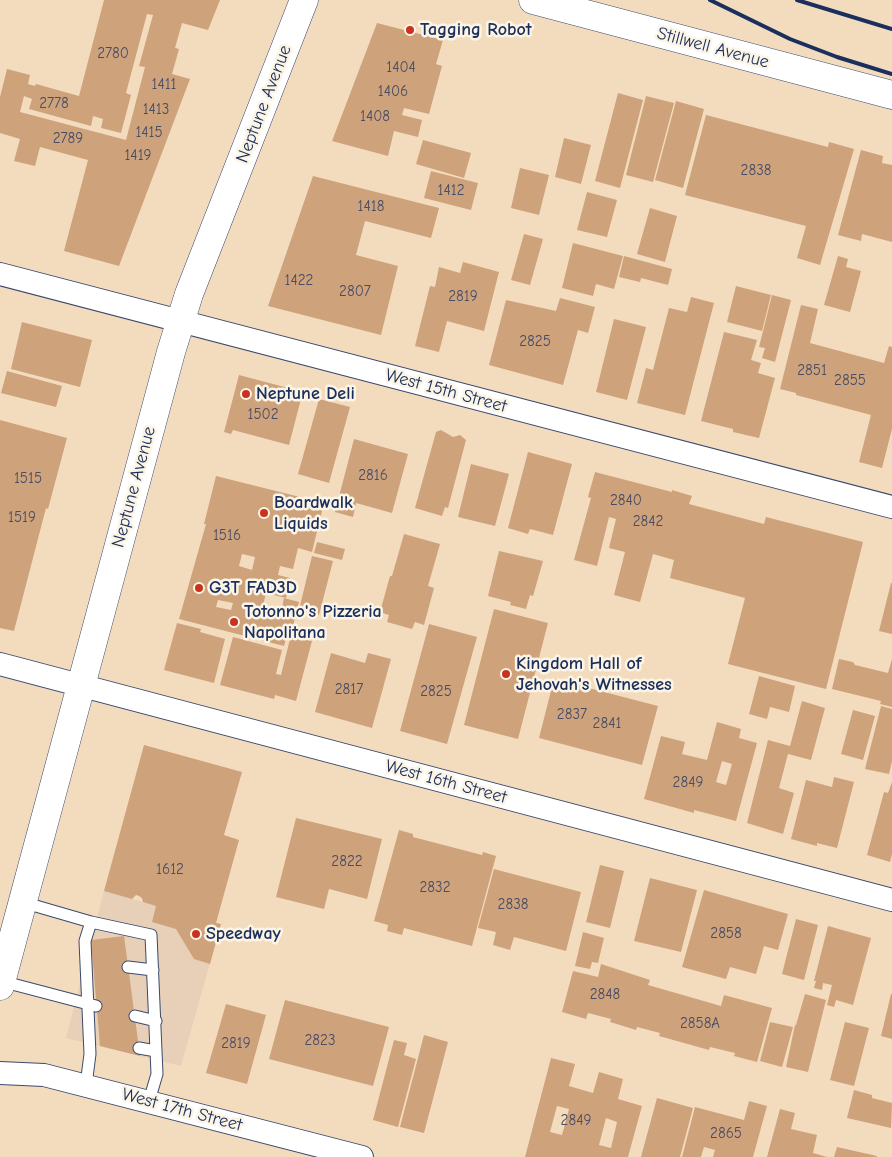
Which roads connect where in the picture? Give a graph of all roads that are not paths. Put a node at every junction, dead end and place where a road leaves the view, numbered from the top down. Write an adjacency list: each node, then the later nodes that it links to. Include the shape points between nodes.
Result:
1 (304, 0): 5 (main road, Neptune Avenue)
2 (534, 0): 3 (main road, Stillwell Avenue)
3 (892, 95)
4 (0, 274): 5 (street, West 15th Street)
5 (181, 321): 6 (street, West 15th Street); 8 (main road, Neptune Avenue)
6 (892, 507)
7 (0, 664): 8 (street, West 16th Street)
8 (81, 685): 9 (street, West 16th Street); 10 (main road, Neptune Avenue)
9 (892, 900)
10 (22, 902): 11 (lane); 14 (main road, Neptune Avenue)
11 (91, 922): 13 (lane, via 151,935); 15 (lane, via 86,941)
12 (128, 967): 13 (lane)
13 (153, 970): 17 (lane)
14 (1, 984): 15 (lane)
15 (92, 1005): 21 (lane, via 94,1039)
16 (135, 1016): 17 (lane)
17 (156, 1021): 19 (lane)
18 (139, 1048): 19 (lane)
19 (156, 1051): 22 (lane, via 157,1074)
20 (0, 1073): 21 (street, West 17th Street, via 44,1075)
21 (86, 1085): 22 (street, West 17th Street)
22 (149, 1101): 23 (street, West 17th Street)
23 (362, 1157)

